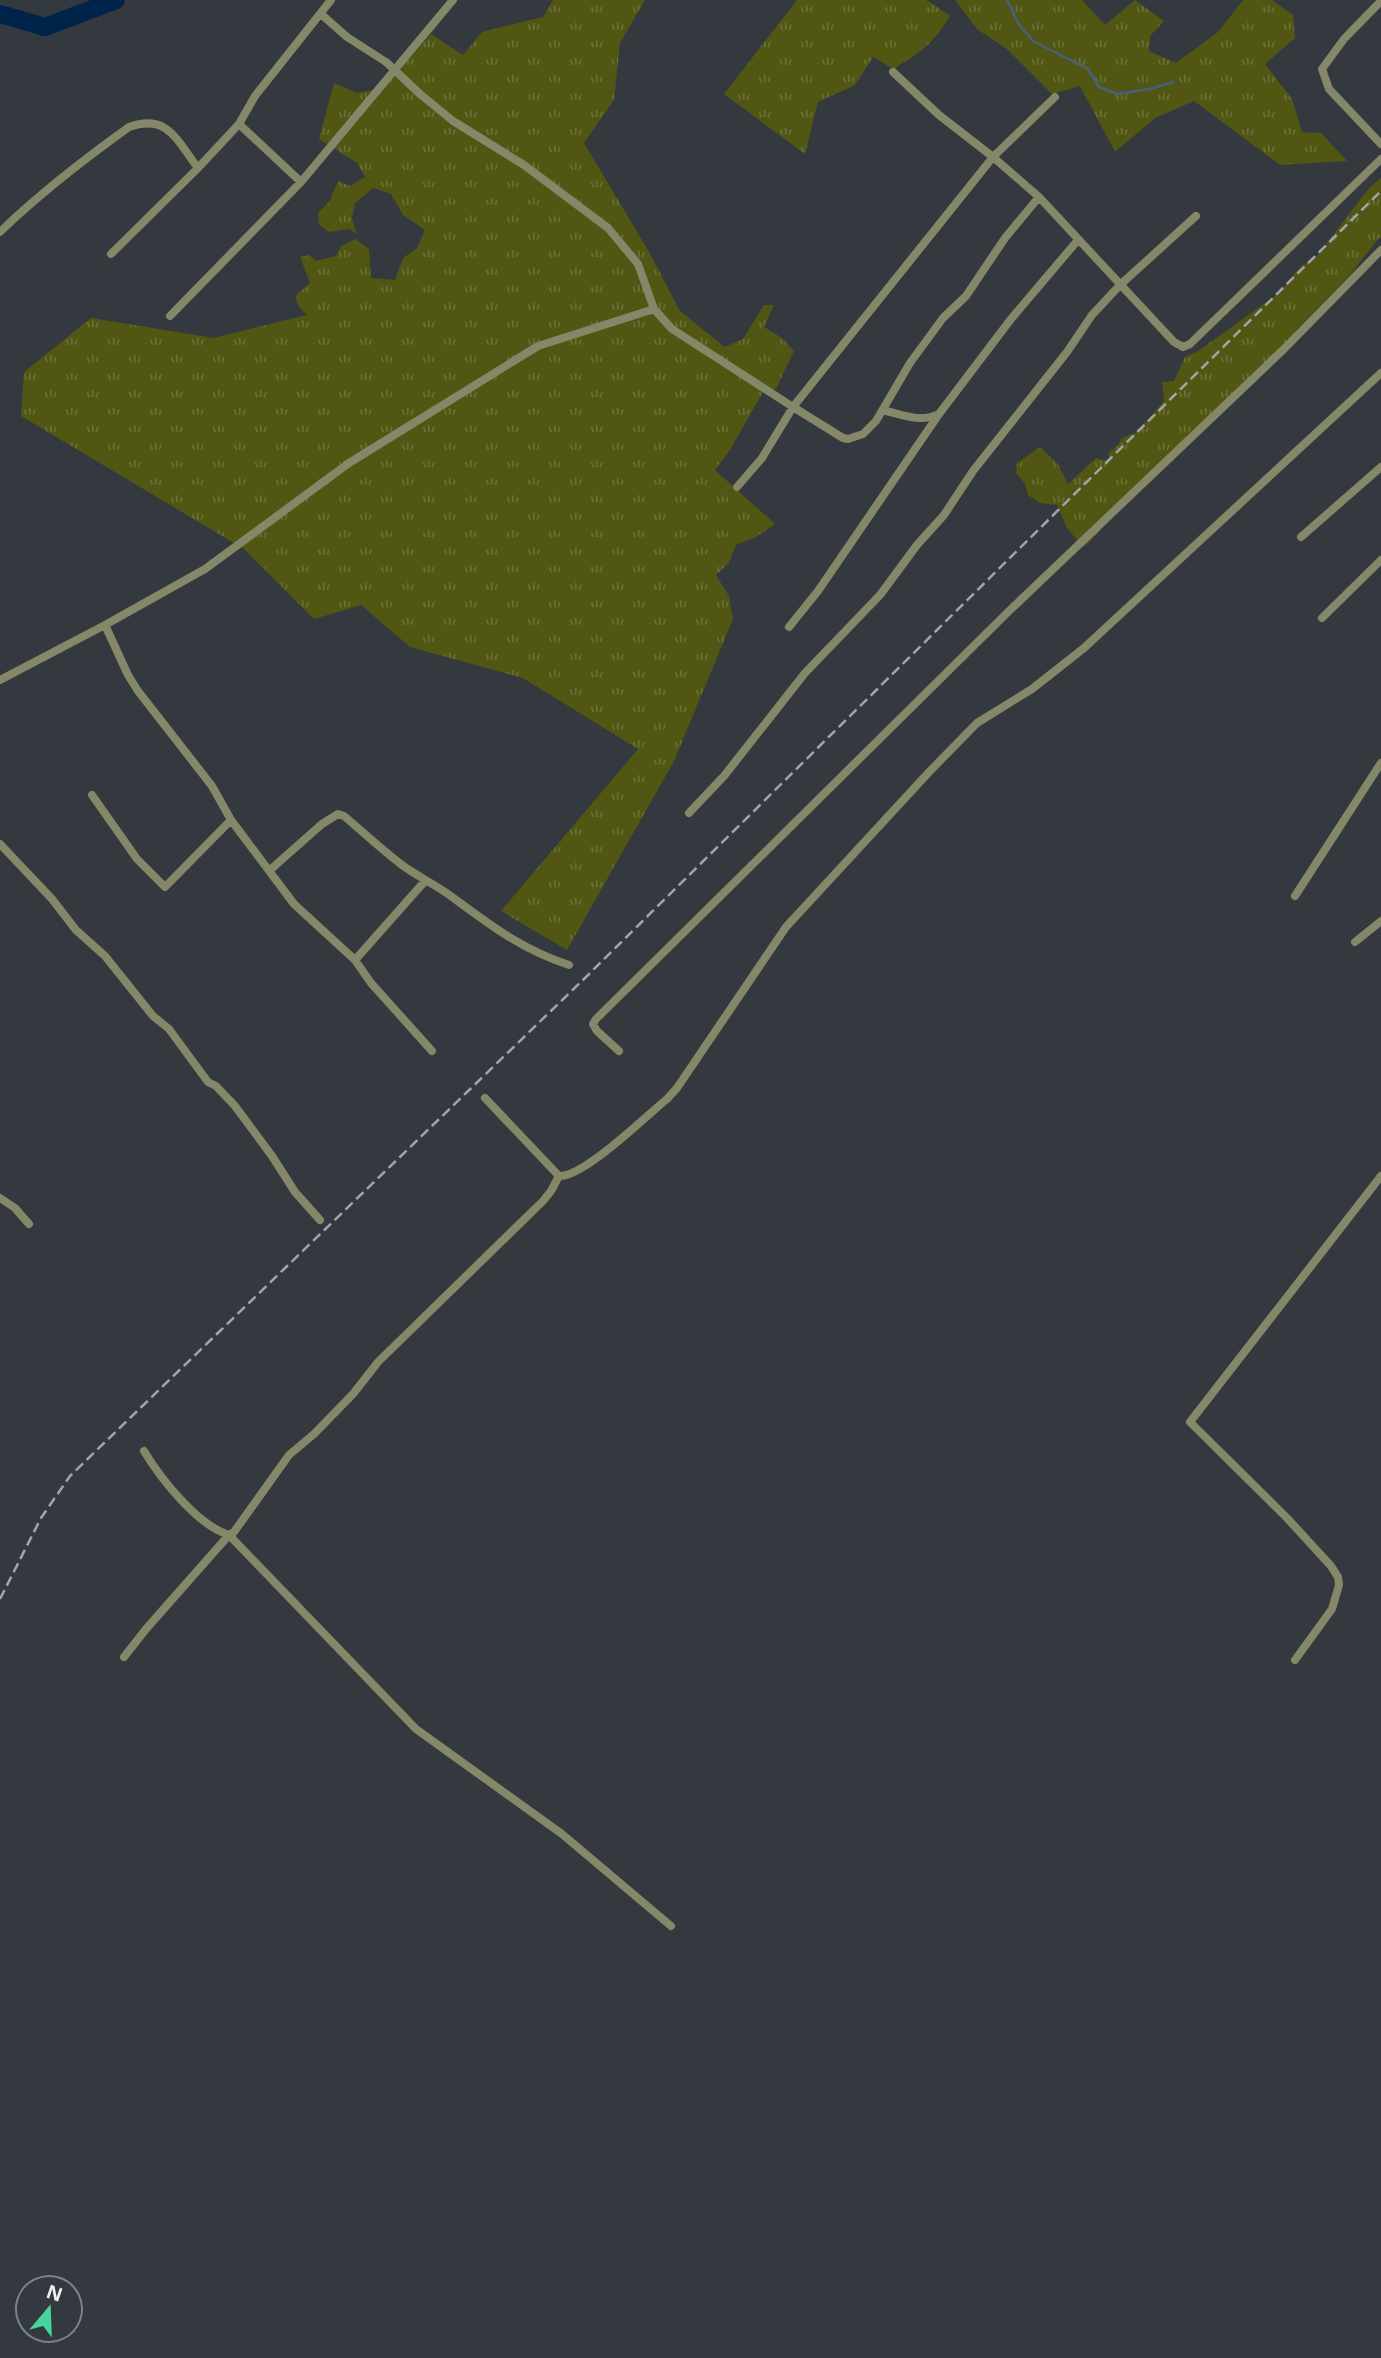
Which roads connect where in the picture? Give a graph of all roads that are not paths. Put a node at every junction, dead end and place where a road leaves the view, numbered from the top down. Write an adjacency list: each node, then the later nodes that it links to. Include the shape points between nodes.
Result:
1 (331, 0): 4 (street)
2 (453, 0): 5 (street)
3 (1378, 2): 9 (street, via 1322,69 1329,89)
4 (321, 14): 5 (street); 8 (street, via 255,96)
5 (395, 69): 13 (street); 21 (street, via 453,121 524,165 608,228 638,264)
6 (893, 72): 10 (street)
7 (1055, 97): 10 (street)
8 (239, 124): 12 (street); 13 (street)
9 (1381, 144)
10 (993, 157): 14 (street); 24 (street)
11 (1381, 159): 20 (street, via 1190,344 1183,347 1174,342)
12 (198, 168): 16 (street, via 156,122 129,127 33,200); 19 (street)
13 (301, 182): 22 (street)
14 (1039, 197): 17 (street); 25 (street, via 910,363)
15 (1196, 216): 20 (street)
16 (0, 232)
17 (1078, 240): 20 (street); 26 (street)
18 (1381, 250): 48 (street, via 596,1018 597,1031)
19 (111, 254)
20 (1120, 285): 37 (street, via 1092,315 880,595 817,658)
21 (654, 309): 24 (street, via 672,329); 32 (street, via 538,346 349,463 205,569)
22 (170, 316)
23 (1381, 373): 50 (street, via 1084,649 978,723 786,927 667,1099 591,1162 571,1175)
24 (793, 407): 25 (street, via 848,439 866,433); 28 (street, via 762,458)
25 (883, 410): 26 (street, via 920,419)
26 (939, 414): 33 (street)
27 (1381, 467): 29 (street)
28 (737, 487)
29 (1301, 537)
30 (1381, 560): 31 (street)
31 (1322, 618)
32 (105, 625): 34 (street); 38 (street, via 128,676 212,786)
33 (789, 626)
34 (0, 680)
35 (1381, 763): 42 (street)
36 (92, 795): 38 (street, via 137,859 165,887)
37 (689, 813)
38 (231, 820): 40 (street)
39 (0, 844): 53 (street, via 169,1029)
40 (270, 870): 41 (street, via 338,814); 45 (street, via 294,904)
41 (425, 881): 45 (street); 46 (street, via 525,948)
42 (1296, 896)
43 (1381, 921): 44 (street)
44 (1355, 942)
45 (355, 960): 47 (street)
46 (569, 965)
47 (432, 1051)
48 (619, 1051)
49 (485, 1098): 50 (street)
50 (559, 1176): 56 (street, via 543,1201 283,1462)
51 (1381, 1176): 58 (street, via 1190,1422 1287,1518 1338,1577 1332,1609)
52 (0, 1198): 54 (street)
53 (320, 1220)
54 (29, 1224)
55 (144, 1451): 56 (street, via 186,1504)
56 (229, 1535): 57 (street); 59 (street, via 416,1729 562,1834)
57 (124, 1657)
58 (1295, 1660)
59 (671, 1926)

